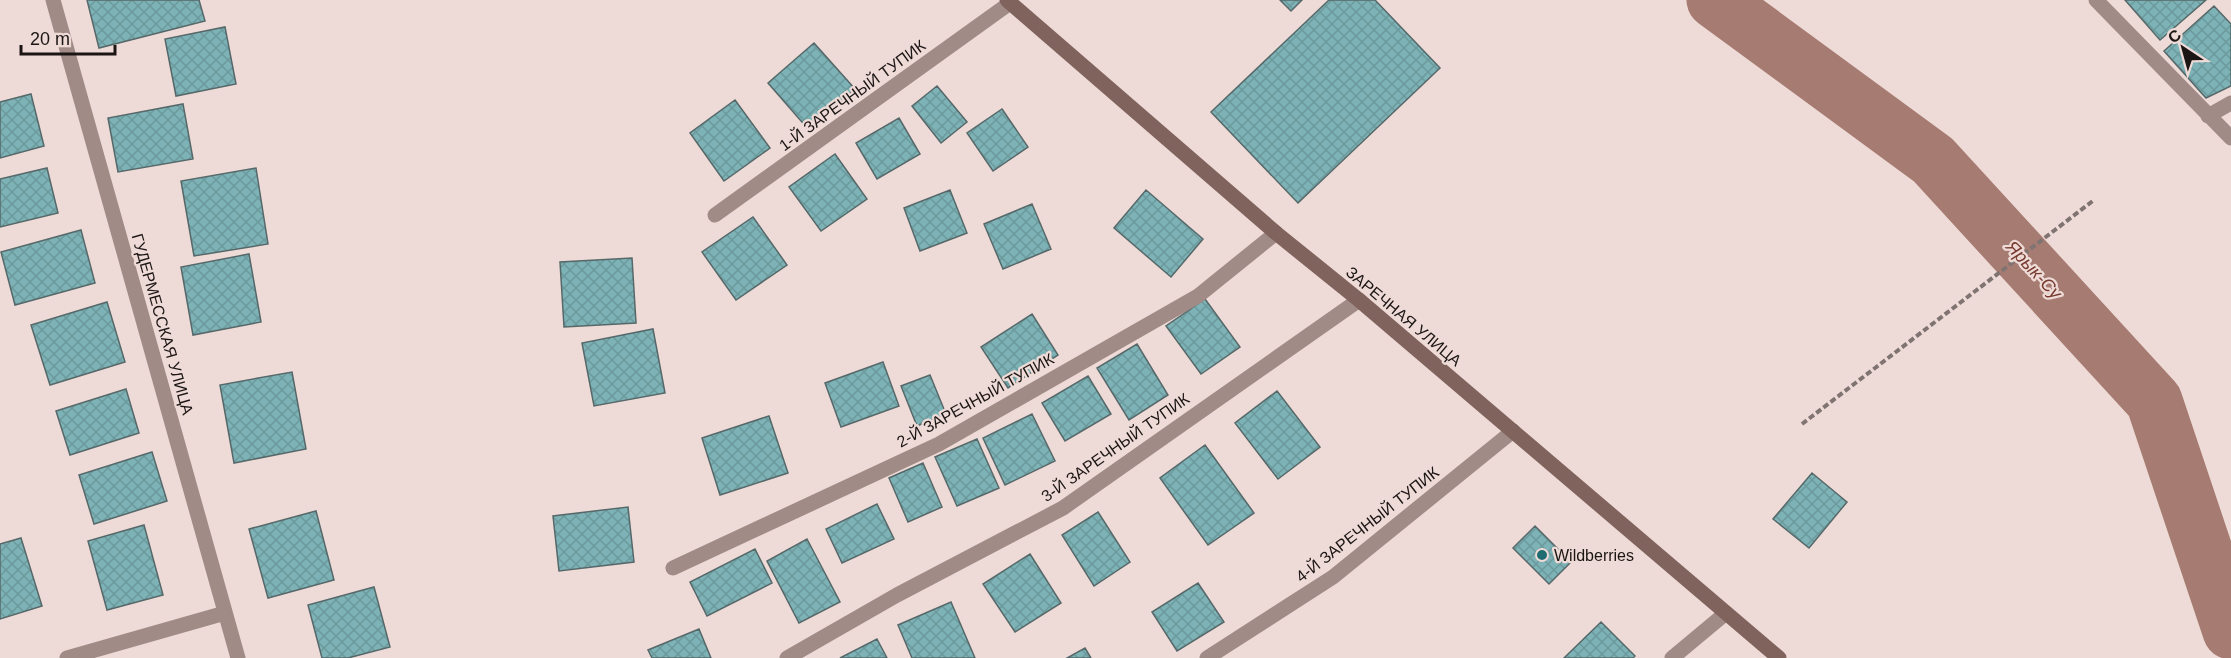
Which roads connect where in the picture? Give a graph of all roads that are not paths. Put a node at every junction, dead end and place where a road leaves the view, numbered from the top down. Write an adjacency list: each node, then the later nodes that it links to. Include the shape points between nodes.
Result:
1 (53, 0): 12 (street, ГУДЕРМЕССКАЯ УЛИЦА)
2 (2096, 0): 5 (street)
3 (1009, 1): 7 (street, 1-Й ЗАРЕЧНЫЙ ТУПИК); 8 (main road, ЗАРЕЧНАЯ УЛИЦА)
4 (2231, 103): 5 (street)
5 (2208, 116): 6 (street)
6 (2231, 138)
7 (715, 215)
8 (1276, 233): 9 (main road, ЗАРЕЧНАЯ УЛИЦА); 11 (street, 2-Й ЗАРЕЧНЫЙ ТУПИК, via 1198,296 939,444)
9 (1359, 300): 10 (main road, ЗАРЕЧНАЯ УЛИЦА); 16 (street, 3-Й ЗАРЕЧНЫЙ ТУПИК, via 1063,508)
10 (1513, 431): 13 (main road, ЗАРЕЧНАЯ УЛИЦА); 17 (street, 4-Й ЗАРЕЧНЫЙ ТУПИК, via 1333,577)
11 (672, 568)
12 (225, 613): 14 (street); 15 (street, ГУДЕРМЕССКАЯ УЛИЦА)
13 (1726, 613): 18 (street); 19 (main road, ЗАРЕЧНАЯ УЛИЦА)
14 (67, 658)
15 (238, 658)
16 (787, 658)
17 (1207, 658)
18 (1672, 658)
19 (1779, 658)

